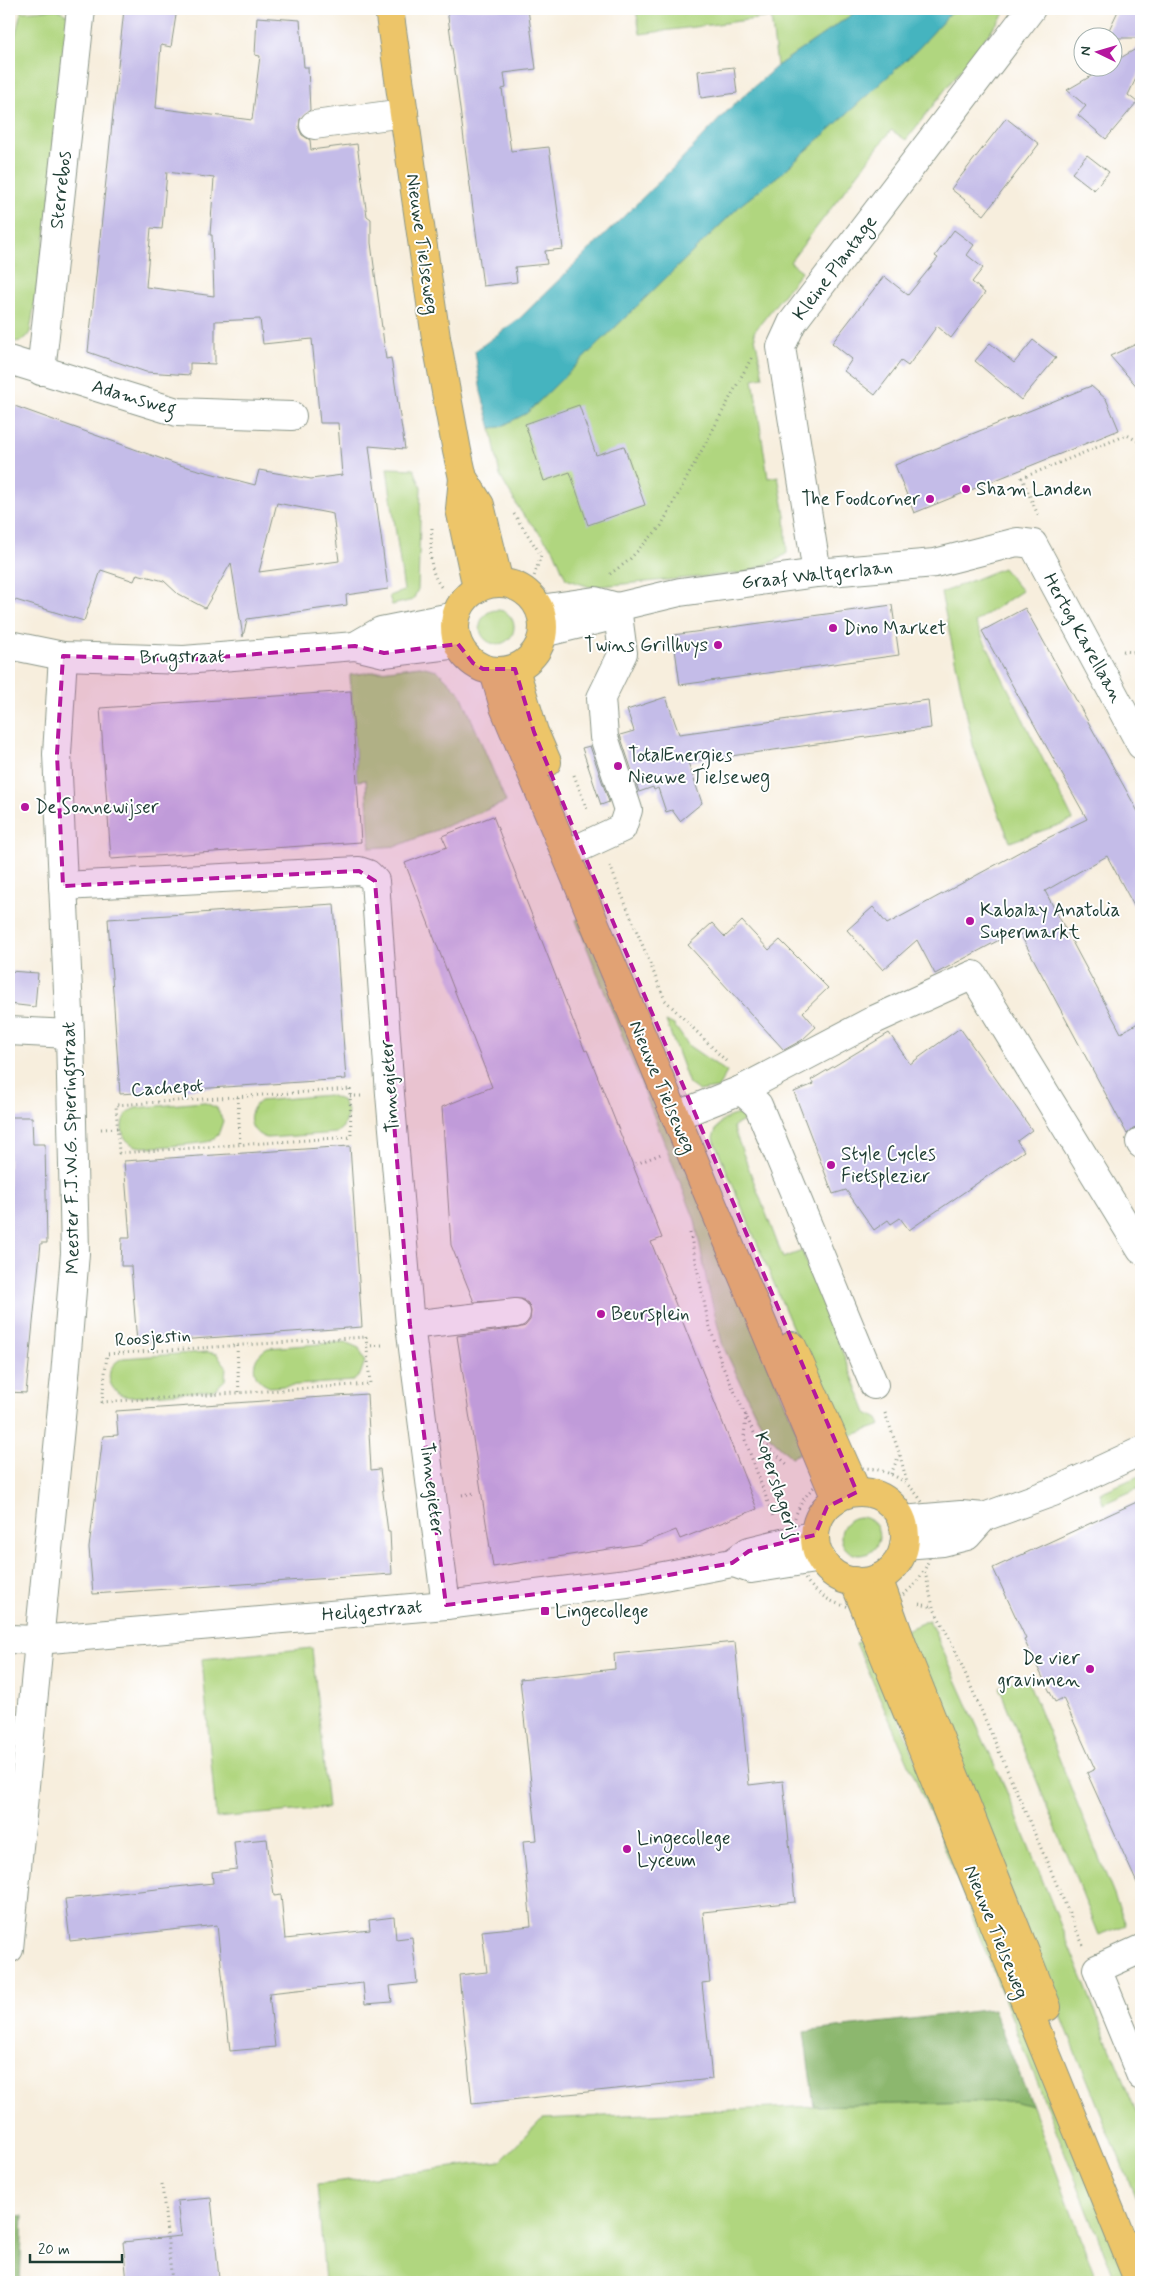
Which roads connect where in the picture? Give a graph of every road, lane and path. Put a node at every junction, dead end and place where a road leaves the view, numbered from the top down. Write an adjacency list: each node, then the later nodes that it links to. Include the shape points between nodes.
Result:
1 (81, 9): 8 (street, Sterrebos)
2 (389, 9): 4 (main road, Nieuwe Tielseweg)
3 (1031, 9): 6 (street, Kleine Plantage, via 792,323)
4 (404, 113): 5 (street); 15 (main road, Nieuwe Tielseweg, via 436,338 463,478 460,509)
5 (314, 125)
6 (782, 347): 13 (street); 17 (path, via 751,357 661,526 628,561 603,580 578,589)
7 (9, 360): 8 (street, Adamsweg)
8 (41, 371): 9 (street, Adamsweg, via 176,412)
9 (292, 416)
10 (1141, 443): 12 (path, via 1127,434 1022,478 1045,532)
11 (511, 509): 14 (path, via 541,555)
12 (1025, 543): 13 (street, Graaf Waltgerlaan, via 935,564); 24 (street, Hertog Karellaan)
13 (817, 573): 16 (street, Graaf Waltgerlaan, via 680,592)
14 (534, 577): 15 (path, via 518,568); 17 (path, via 547,588)
15 (490, 579): 17 (main road, via 520,588); 18 (main road, via 463,601)
16 (617, 607): 17 (street, Graaf Waltgerlaan, via 595,601); 17 (street, Graaf Waltgerlaan, via 601,619); 26 (street, via 622,653 601,698 604,737 628,810 622,828)
17 (555, 613): 23 (main road, via 536,653 527,662)
18 (456, 616): 20 (main road); 21 (street, Brugstraat, via 381,630)
19 (9, 644): 22 (street, Brugstraat)
20 (458, 644): 21 (street, Brugstraat, via 384,654); 23 (main road, via 473,664)
21 (355, 646): 22 (street, Brugstraat, via 184,660)
22 (63, 656): 27 (street, Meester F.J.W.G. Spieringstraat, via 57,754)
23 (505, 670): 26 (main road, Nieuwe Tielseweg); 50 (main road, Nieuwe Tielseweg, via 507,716)
24 (1141, 745)
25 (571, 767): 26 (path, Nieuwe Tielseweg)
26 (590, 843): 30 (path, Nieuwe Tielseweg, via 665,1000 726,1060); 32 (main road, Nieuwe Tielseweg)
27 (63, 886): 29 (street, Meester F.J.W.G. Spieringstraat); 39 (street, Tinnegieter, via 359,870 375,880 390,1103)
28 (9, 1031): 29 (street)
29 (70, 1034): 59 (street, Meester F.J.W.G. Spieringstraat, via 75,1253)
30 (741, 1090): 32 (street, Nieuwe Tielseweg); 36 (street, via 876,1019 973,975); 41 (street, via 758,1105)
31 (238, 1097): 33 (path); 33 (path, Cachepot, via 350,1089 351,1137); 33 (path, Cachepot, via 116,1105 120,1153)
32 (691, 1110): 50 (main road, Nieuwe Tielseweg, via 823,1417)
33 (240, 1145)
34 (663, 1153): 35 (path)
35 (636, 1164)
36 (1134, 1221): 37 (street)
37 (1141, 1250)
38 (516, 1313): 39 (street)
39 (410, 1325): 57 (street, Tinnegieter)
40 (237, 1346): 42 (path); 42 (path, Roosjestin, via 366,1337 370,1384); 42 (path, Roosjestin, via 107,1354 102,1402)
41 (874, 1384): 44 (path)
42 (239, 1393)
43 (1141, 1451): 51 (street, via 1053,1492 984,1517 967,1536 943,1542)
44 (900, 1455): 46 (path); 47 (path)
45 (795, 1471): 52 (path, Koperslagerij, via 755,1435 746,1414 744,1437)
46 (891, 1474)
47 (907, 1484)
48 (802, 1487): 49 (path)
49 (806, 1495)
50 (847, 1496): 51 (main road, via 880,1496 889,1502); 53 (main road, via 821,1515)
51 (903, 1532): 56 (main road, via 893,1567)
52 (783, 1543): 53 (street, Heiligestraat); 54 (street, Heiligestraat, via 749,1551)
53 (818, 1546): 54 (street, Heiligestraat, via 751,1569); 56 (main road, via 836,1575)
54 (732, 1563): 57 (street, Heiligestraat, via 627,1583)
55 (924, 1570): 62 (path, via 933,1607 956,1652 1089,1960)
56 (866, 1580): 65 (main road, Nieuwe Tielseweg, via 902,1644); 67 (main road, Nieuwe Tielseweg)
57 (446, 1605): 59 (street, Heiligestraat)
58 (9, 1639): 59 (street, Heiligestraat)
59 (38, 1640): 60 (street, Meester F.J.W.G. Spieringstraat)
60 (9, 1949)
61 (1141, 1949): 62 (street)
62 (1097, 1969): 63 (street)
63 (1141, 2076)
64 (162, 2184): 66 (path)
65 (1141, 2244)
66 (172, 2282)
67 (1138, 2282)

